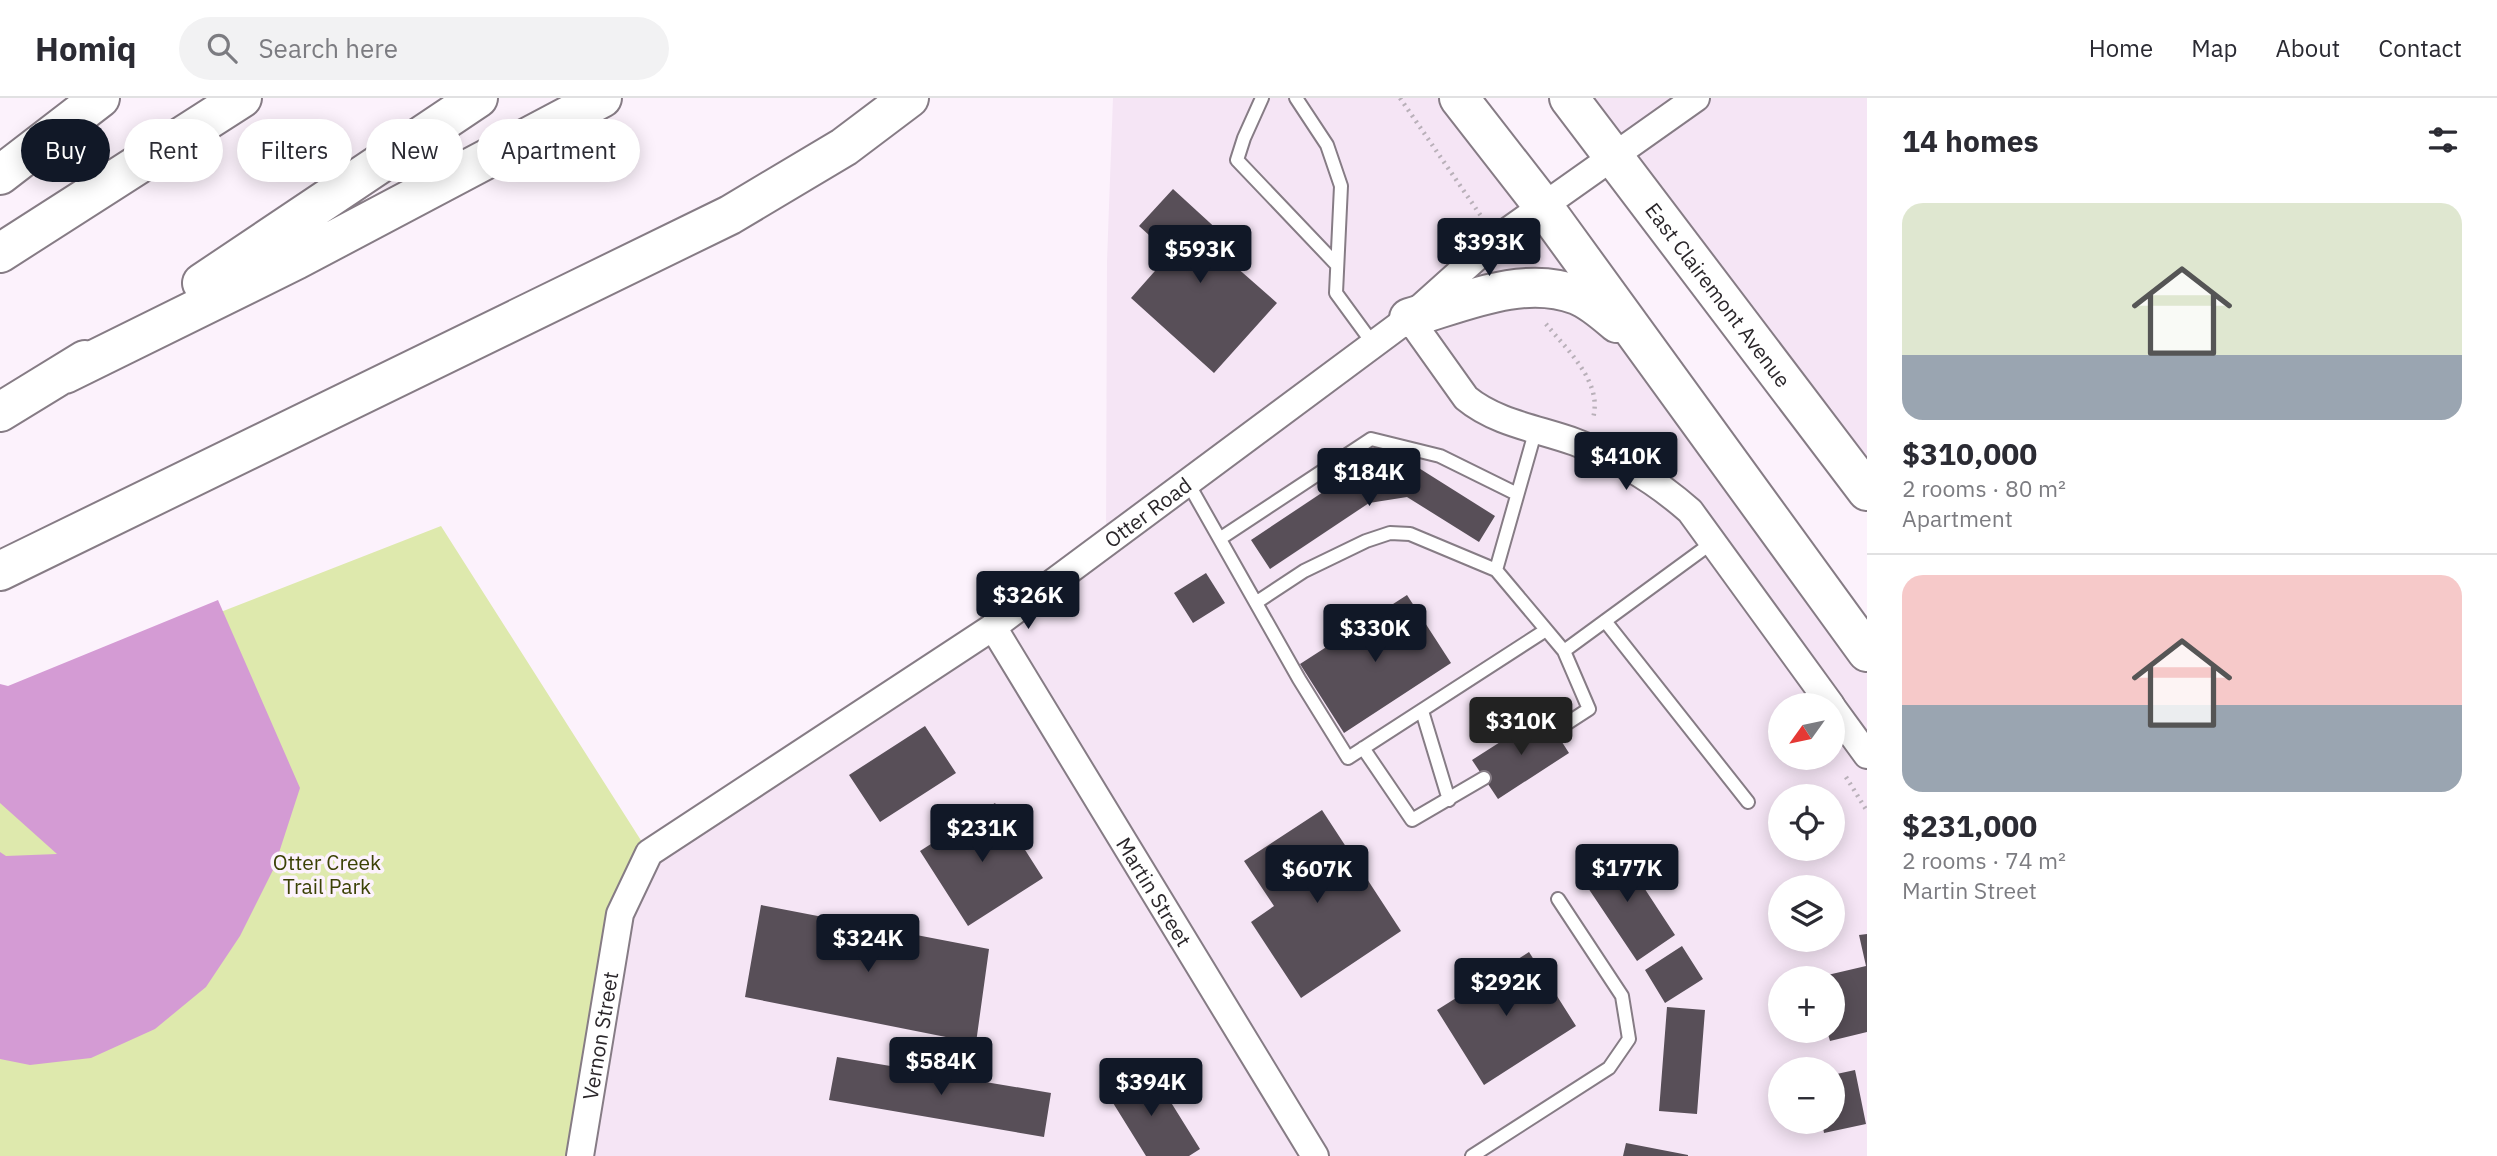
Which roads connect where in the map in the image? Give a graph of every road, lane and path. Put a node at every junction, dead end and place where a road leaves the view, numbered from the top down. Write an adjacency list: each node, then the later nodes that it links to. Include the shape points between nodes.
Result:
1 (100, 98): 13 (main road)
2 (242, 98): 15 (main road)
3 (478, 98): 21 (main road)
4 (602, 98): 21 (main road, via 296,260)
5 (873, 98): 16 (main road)
6 (909, 98): 16 (main road, via 782,186)
7 (1262, 98): 17 (lane, via 1237,160)
8 (1296, 98): 17 (lane, via 1327,145 1341,186)
9 (1459, 98): 14 (main road)
10 (1569, 98): 12 (main road, East Clairemont Avenue)
11 (1696, 98): 12 (street, Otter Road)
12 (1612, 156): 14 (street, Otter Road); 25 (main road, East Clairemont Avenue)
13 (0, 175)
14 (1543, 206): 18 (street, Otter Road, via 1498,238); 19 (main road)
15 (0, 253)
16 (653, 254): 30 (main road)
17 (1337, 265): 20 (lane, via 1336,293)
18 (1409, 318): 19 (main road, via 1520,288 1553,289 1580,296); 20 (street, Otter Road); 23 (street, via 1466,398 1488,413)
19 (1641, 341): 36 (main road)
20 (1374, 345): 24 (street, Otter Road)
21 (65, 374): 22 (main road)
22 (0, 412)
23 (1536, 429): 26 (lane); 28 (street, via 1649,478 1690,511)
24 (1188, 483): 27 (lane); 33 (street, Otter Road)
25 (1867, 491)
26 (1517, 494): 27 (lane, via 1440,456 1371,439); 29 (lane)
27 (1221, 538): 31 (lane)
28 (1714, 542): 32 (lane); 37 (street)
29 (1496, 570): 31 (lane, via 1410,534 1390,533 1316,565); 34 (lane)
30 (0, 571)
31 (1257, 602): 41 (lane, via 1348,758)
32 (1605, 621): 35 (lane); 46 (lane)
33 (993, 627): 49 (street, Otter Road, via 649,853); 51 (street, Martin Street)
34 (1546, 630): 35 (lane); 38 (lane)
35 (1564, 651): 40 (lane, via 1589,709)
36 (1867, 652)
37 (1823, 693)
38 (1422, 711): 41 (lane); 45 (lane)
39 (1845, 724): 42 (street)
40 (1555, 731)
41 (1363, 748): 45 (lane, via 1412,820)
42 (1867, 755)
43 (1841, 770): 47 (path)
44 (1484, 778): 45 (lane)
45 (1449, 800)
46 (1748, 802)
47 (1867, 811)
48 (1558, 899): 52 (lane, via 1622,996 1629,1039 1609,1068)
49 (620, 914): 50 (street, Vernon Street)
50 (580, 1156)
51 (1315, 1156)
52 (1472, 1156)

